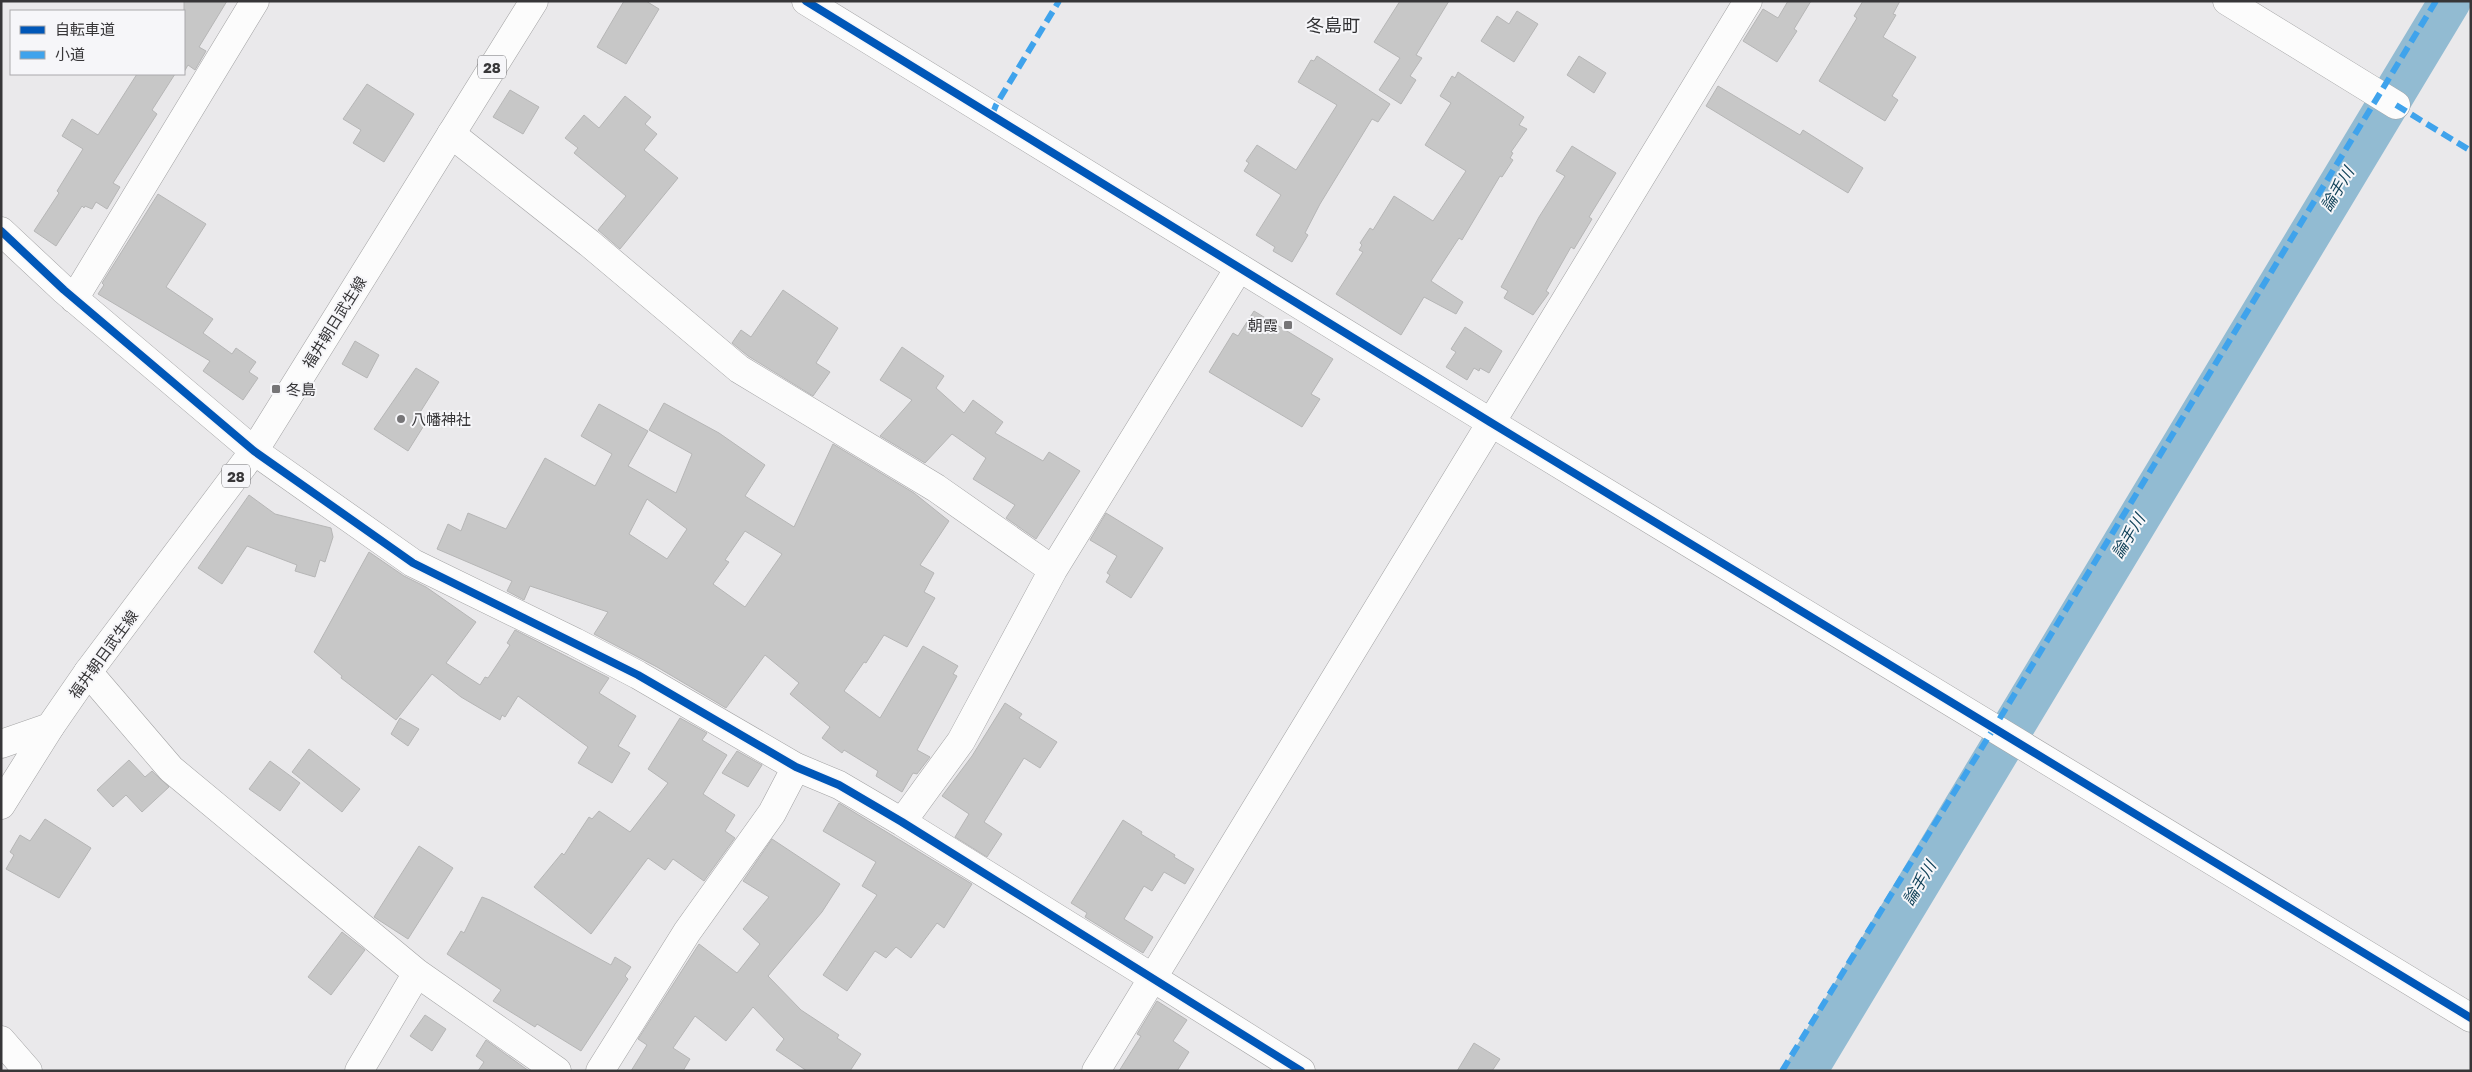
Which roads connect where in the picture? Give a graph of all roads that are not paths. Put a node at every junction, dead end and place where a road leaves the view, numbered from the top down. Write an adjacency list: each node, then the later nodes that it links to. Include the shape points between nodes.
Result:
1 (255, 1): 10 (street)
2 (534, 1): 7 (street, 福井朝日武生線 / 28)
3 (806, 1): 9 (street)
4 (1748, 1): 11 (street)
5 (2227, 1): 6 (street)
6 (2391, 101)
7 (451, 134): 12 (street, 福井朝日武生線 / 28); 13 (street, via 588,242 738,369 936,488)
8 (1, 231): 10 (street)
9 (1239, 268): 11 (street); 13 (street)
10 (74, 299): 12 (street)
11 (1490, 422): 21 (street); 22 (street)
12 (254, 452): 14 (street, 福井朝日武生線 / 28); 17 (street, via 413,563 630,670)
13 (1053, 570): 19 (street, via 960,741)
14 (88, 672): 15 (street, 福井朝日武生線 / 28); 20 (street, via 171,769)
15 (50, 727): 16 (street); 18 (street, 福井朝日武生線 / 28)
16 (1, 744)
17 (796, 767): 19 (street, via 839,785); 27 (street, via 772,813 687,932)
18 (1, 806)
19 (902, 822): 21 (street)
20 (417, 973): 25 (street); 26 (street)
21 (1153, 978): 28 (street); 29 (street)
22 (2471, 1018)
23 (1, 1040): 24 (street)
24 (28, 1071)
25 (359, 1071)
26 (557, 1071)
27 (600, 1071)
28 (1096, 1071)
29 (1301, 1071)

